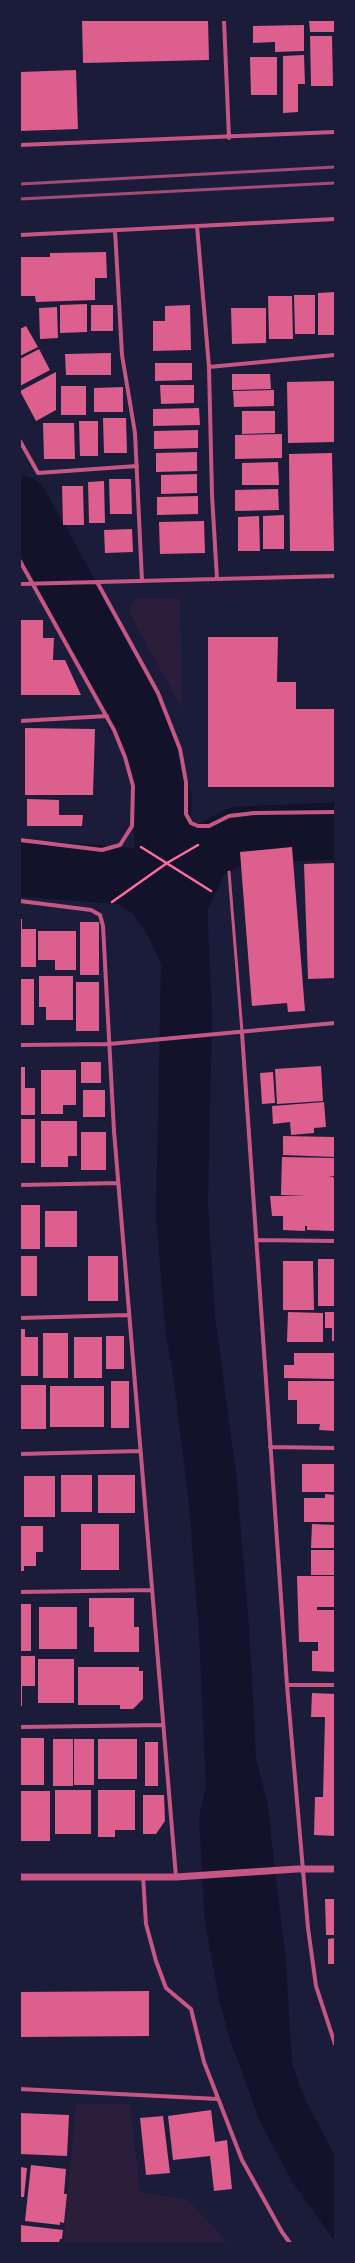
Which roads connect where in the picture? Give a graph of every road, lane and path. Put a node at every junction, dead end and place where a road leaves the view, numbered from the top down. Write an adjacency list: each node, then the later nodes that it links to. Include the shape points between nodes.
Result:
1 (224, 20): 3 (street)
2 (335, 132): 3 (street)
3 (229, 138): 4 (street)
4 (20, 145)
5 (335, 219): 6 (street)
6 (197, 226): 7 (street); 10 (street)
7 (115, 230): 8 (street); 12 (street, via 122,355 135,433)
8 (20, 235)
9 (335, 355): 10 (street)
10 (209, 367): 15 (street)
11 (20, 441): 12 (street, via 38,473)
12 (137, 466): 16 (street)
13 (20, 561): 19 (street)
14 (335, 576): 15 (street)
15 (217, 579): 16 (street)
16 (142, 581): 17 (street)
17 (97, 582): 19 (street); 22 (street, via 158,694 173,730 184,767 186,814 191,823 209,826 229,816 254,813)
18 (20, 584): 19 (street)
19 (33, 584): 20 (street)
20 (107, 716): 21 (street); 23 (street, via 125,758 133,786 132,826 120,845 102,850)
21 (20, 720)
22 (335, 812)
23 (20, 840)
24 (200, 844): 26 (path)
25 (138, 845): 26 (path)
26 (167, 863): 28 (path); 30 (path)
27 (229, 872): 32 (lane)
28 (212, 892)
29 (20, 901): 33 (street, via 91,910 100,915 103,926)
30 (110, 904)
31 (335, 1023): 32 (street)
32 (242, 1032): 33 (street); 37 (street)
33 (109, 1044): 34 (street); 35 (street)
34 (20, 1045)
35 (118, 1183): 36 (street); 39 (street)
36 (20, 1185)
37 (256, 1240): 38 (street); 41 (street)
38 (335, 1241)
39 (128, 1315): 40 (street); 43 (street)
40 (20, 1318)
41 (270, 1447): 42 (street); 47 (street)
42 (335, 1448)
43 (139, 1451): 44 (street); 45 (street)
44 (20, 1454)
45 (152, 1590): 46 (street); 49 (street)
46 (20, 1592)
47 (287, 1685): 48 (street); 51 (street)
48 (335, 1685)
49 (162, 1725): 50 (street); 55 (street)
50 (20, 1727)
51 (300, 1869): 52 (street); 55 (street, via 187,1874); 56 (street, via 312,1968)
52 (335, 1869)
53 (143, 1876): 54 (street); 55 (street); 58 (street, via 146,1924 156,1961 166,1988 191,2009 204,2062)
54 (20, 1877)
55 (176, 1877)
56 (335, 2044)
57 (20, 2089): 58 (street)
58 (218, 2099): 59 (street, via 242,2160)
59 (290, 2243)

